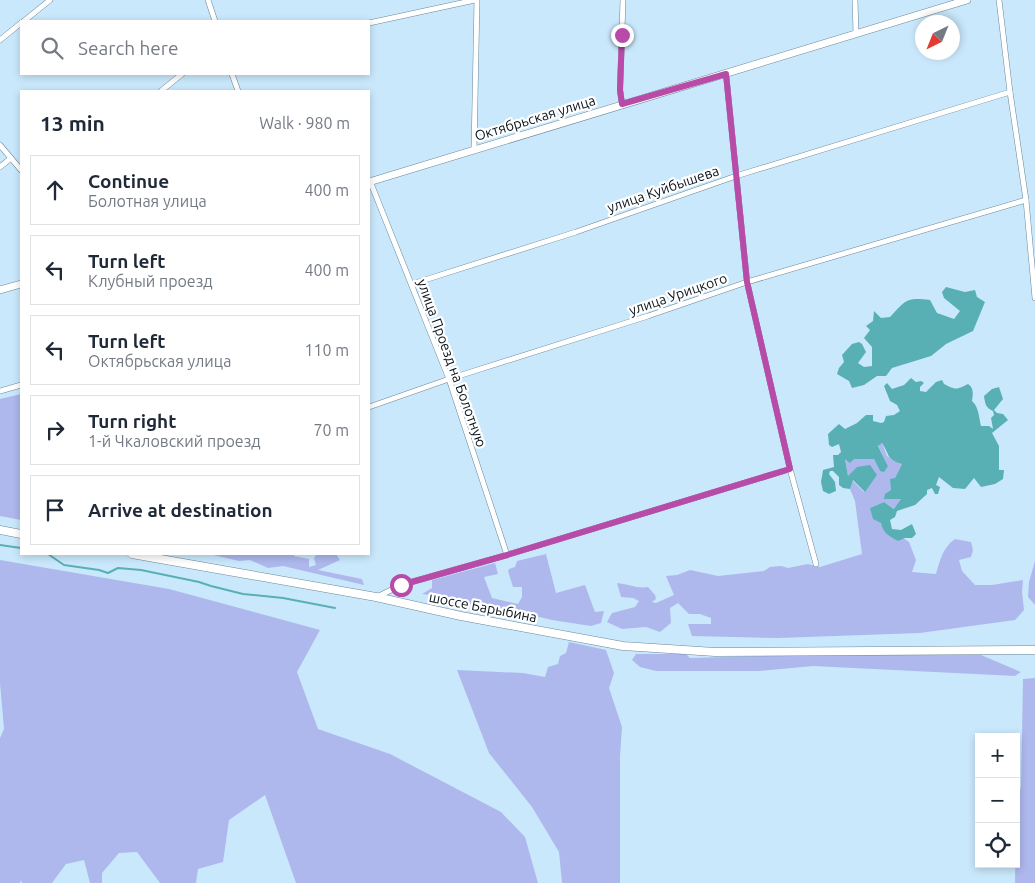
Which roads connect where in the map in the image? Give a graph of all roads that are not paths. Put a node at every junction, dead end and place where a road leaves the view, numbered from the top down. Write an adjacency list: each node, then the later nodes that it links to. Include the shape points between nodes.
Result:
1 (50, 0): 8 (street)
2 (208, 0): 9 (street)
3 (476, 0): 10 (street); 22 (street)
4 (623, 0): 20 (street)
5 (855, 0): 12 (street)
6 (967, 0): 12 (street, Октябрьская улица)
7 (999, 0): 19 (street)
8 (25, 20)
9 (215, 20)
10 (370, 23)
11 (20, 24): 13 (street)
12 (856, 34): 14 (street, Октябрьская улица)
13 (0, 40)
14 (726, 74): 20 (street, Октябрьская улица); 26 (street)
15 (181, 75): 17 (street)
16 (232, 75): 18 (street)
17 (162, 90)
18 (238, 90)
19 (1010, 92): 26 (street, улица Куйбышева); 29 (street)
20 (622, 104): 22 (street, Октябрьская улица)
21 (0, 146): 23 (street)
22 (474, 150): 27 (street, Октябрьская улица)
23 (11, 158): 24 (street); 25 (street)
24 (0, 167)
25 (20, 169)
26 (736, 176): 30 (street); 32 (street, улица Куйбышева, via 576,232)
27 (370, 182)
28 (370, 184): 32 (street, улица Проезд на Болотную)
29 (1026, 200): 30 (street, улица Урицкого); 34 (street)
30 (747, 282): 35 (street, улица Урицкого); 39 (street)
31 (20, 284): 33 (street)
32 (412, 284): 35 (street, улица Проезд на Болотную)
33 (0, 290)
34 (1035, 298)
35 (449, 379): 38 (street, улица Урицкого); 43 (street, улица Проезд на Болотную)
36 (20, 385): 37 (street)
37 (0, 391)
38 (370, 407)
39 (790, 469): 43 (street); 44 (street)
40 (0, 530): 41 (main road)
41 (20, 534)
42 (138, 555): 45 (main road, шоссе Барыбина)
43 (507, 555): 45 (street, via 401,585)
44 (816, 564)
45 (376, 597): 46 (main road, шоссе Барыбина, via 623,646 714,652)
46 (1035, 650)

